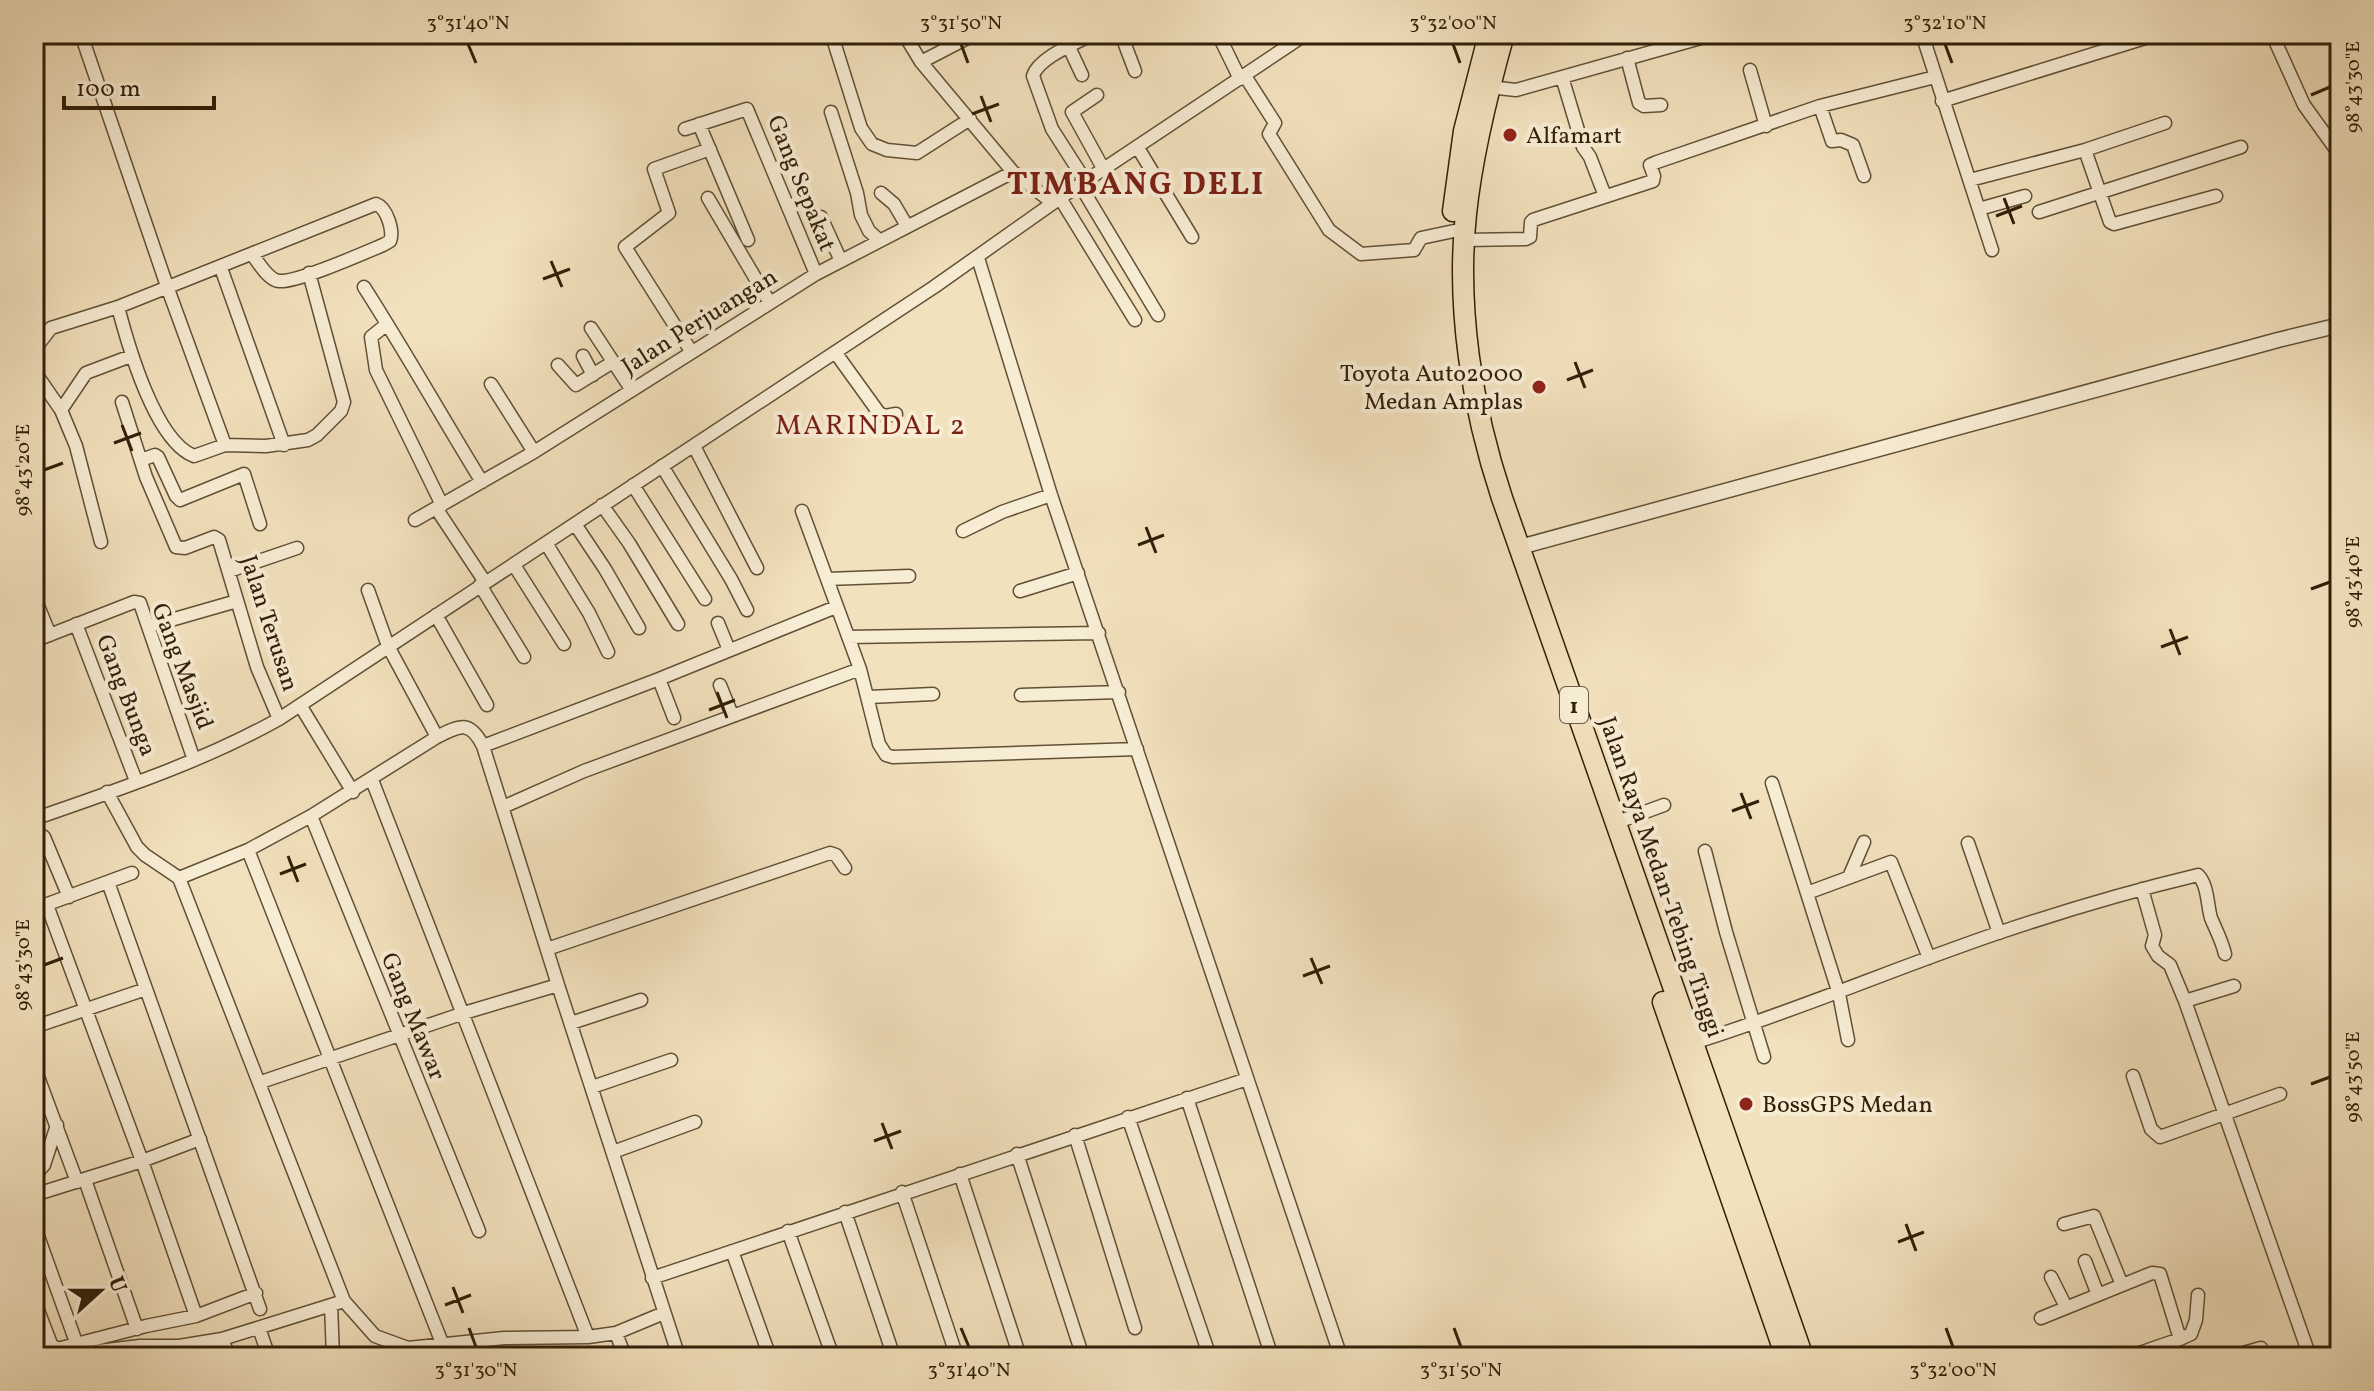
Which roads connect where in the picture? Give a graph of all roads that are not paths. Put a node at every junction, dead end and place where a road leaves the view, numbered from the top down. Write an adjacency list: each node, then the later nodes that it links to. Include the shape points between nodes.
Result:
1 (81, 34): 70 (street)
2 (904, 34): 17 (street)
3 (975, 34): 17 (street)
4 (1093, 34): 15 (street)
5 (1121, 34): 19 (street)
6 (1218, 34): 23 (street)
7 (1306, 34): 23 (street)
8 (1489, 34): 58 (highway, Jalan Raya Medan-Tebing Tinggi / 1, via 1464,131 1453,212)
9 (1504, 34): 24 (highway, Jalan Raya Medan-Tebing Tinggi / 1)
10 (1715, 34): 16 (street)
11 (1922, 34): 22 (street)
12 (2272, 34): 39 (street, via 2304,105)
13 (2145, 38): 26 (street)
14 (834, 42): 30 (street, via 861,128 872,144 917,153)
15 (1069, 47): 20 (street); 44 (street, via 1042,63 1033,76 1052,129)
16 (1627, 58): 21 (street); 27 (street, via 1639,103)
17 (921, 62): 30 (street)
18 (1750, 70): 33 (street)
19 (1135, 71)
20 (1082, 75)
21 (1562, 77): 24 (street, via 1516,90); 47 (street, via 1583,147)
22 (1935, 77): 26 (street); 28 (street)
23 (1243, 78): 36 (street); 58 (street, via 1275,123 1269,134 1336,238 1361,254 1379,254 1414,250 1421,238)
24 (1489, 87): 58 (highway, Jalan Raya Medan-Tebing Tinggi / 1)
25 (1097, 95): 40 (street, via 1072,112)
26 (1942, 101): 43 (street)
27 (1661, 105)
28 (1820, 106): 33 (street); 42 (street, via 1832,141 1853,145)
29 (831, 112): 61 (street, via 863,220)
30 (970, 119): 41 (street)
31 (2165, 123): 38 (street)
32 (699, 124): 34 (street); 37 (street); 68 (street, Gang Sepakat, via 747,109)
33 (1766, 126): 47 (street, via 1650,165 1653,181)
34 (685, 129)
35 (2241, 147): 45 (street)
36 (1138, 148): 40 (street); 59 (street)
37 (710, 149): 53 (street); 79 (street, via 654,169 669,213 625,247)
38 (2085, 150): 43 (street); 45 (street)
39 (2340, 155)
40 (1104, 170): 44 (street)
41 (1013, 172): 51 (street); 57 (street, Jalan Perjuangan)
42 (1864, 176)
43 (1970, 180): 52 (street)
44 (1083, 184): 51 (street); 73 (street)
45 (2100, 192): 49 (street, via 2114,224); 54 (street)
46 (881, 193): 57 (street)
47 (1605, 196): 58 (street, via 1533,220 1526,239)
48 (2025, 196): 52 (street)
49 (2216, 196)
50 (708, 198): 56 (street)
51 (1056, 201): 64 (street); 74 (street)
52 (1979, 209): 62 (street)
53 (736, 211): 56 (street); 60 (street)
54 (2039, 212)
55 (821, 217): 65 (street)
56 (719, 221): 71 (street)
57 (907, 226): 61 (street, Jalan Perjuangan)
58 (1459, 235): 110 (highway, Jalan Raya Medan-Tebing Tinggi / 1, via 1475,399); 272 (highway, Jalan Raya Medan-Tebing Tinggi / 1, via 1455,339 1484,486)
59 (1192, 237)
60 (748, 240)
61 (880, 241): 65 (street, Jalan Perjuangan)
62 (1992, 250)
63 (252, 254): 66 (street); 67 (street, via 276,281); 67 (street, via 381,205 390,241)
64 (978, 258): 80 (street); 100 (street)
65 (841, 261): 68 (street, Jalan Perjuangan)
66 (221, 268): 70 (street); 93 (street)
67 (309, 273): 93 (street, via 345,406 317,435)
68 (816, 274): 71 (street, Jalan Perjuangan)
69 (364, 287): 75 (street)
70 (168, 289): 72 (street); 92 (street)
71 (770, 303): 79 (street, Jalan Perjuangan)
72 (118, 307): 78 (street, via 51,328); 81 (street)
73 (1158, 315)
74 (1135, 320)
75 (387, 324): 98 (street); 102 (street, via 371,337 376,370)
76 (2340, 325): 110 (street)
77 (591, 328): 83 (street)
78 (34, 350)
79 (691, 351): 88 (street, Jalan Perjuangan)
80 (835, 352): 91 (street, via 879,413); 94 (street)
81 (131, 356): 90 (street, via 86,373); 92 (street, via 158,414 181,447 194,456)
82 (583, 356): 86 (street)
83 (613, 362): 86 (street); 88 (street)
84 (558, 365): 86 (street, via 574,385)
85 (34, 371): 90 (street)
86 (593, 375)
87 (491, 384): 95 (street)
88 (631, 389): 95 (street, Jalan Perjuangan)
89 (122, 402): 96 (street)
90 (61, 410): 108 (street)
91 (896, 414)
92 (225, 445): 93 (street)
93 (284, 445)
94 (694, 446): 97 (street); 113 (street)
95 (534, 452): 98 (street, Jalan Perjuangan)
96 (141, 460): 105 (street, via 158,457 178,500 244,474); 114 (street, Jalan Terusan, via 176,547 214,537)
97 (662, 466): 99 (street); 125 (street)
98 (482, 482): 102 (street, Jalan Perjuangan)
99 (633, 485): 101 (street); 122 (street)
100 (1051, 495): 107 (street); 115 (street)
101 (602, 505): 106 (street); 129 (street)
102 (439, 506): 104 (street, Jalan Perjuangan); 118 (street)
103 (802, 511): 117 (street)
104 (415, 520)
105 (260, 524)
106 (575, 524): 109 (street); 131 (street)
107 (963, 531)
108 (101, 542)
109 (546, 543): 112 (street); 139 (street)
110 (1520, 547): 167 (highway, Jalan Raya Medan-Tebing Tinggi / 1)
111 (297, 548): 114 (street)
112 (514, 565): 118 (street); 136 (street)
113 (757, 568)
114 (229, 571): 123 (street, Jalan Terusan)
115 (1078, 573): 120 (street); 132 (street)
116 (909, 576): 117 (street)
117 (827, 579): 124 (street)
118 (482, 584): 126 (street); 140 (street)
119 (368, 590): 137 (street)
120 (1020, 591)
121 (34, 596): 133 (street)
122 (705, 599)
123 (237, 601): 130 (street); 152 (street, Jalan Terusan, via 263,686)
124 (836, 607): 134 (street); 138 (street)
125 (747, 610)
126 (436, 615): 137 (street); 149 (street)
127 (718, 623): 138 (street)
128 (76, 624): 130 (street, Gang Masjid, via 137,601); 133 (street); 158 (street, Gang Bunga)
129 (678, 624)
130 (150, 626): 156 (street, Gang Masjid)
131 (639, 628)
132 (1099, 633): 134 (street); 144 (street)
133 (50, 635): 135 (street)
134 (848, 637): 141 (street)
135 (34, 641)
136 (564, 644)
137 (388, 646): 148 (street); 153 (street)
138 (729, 650): 142 (street)
139 (608, 652)
140 (524, 657)
141 (860, 669): 147 (street); 150 (street)
142 (659, 679): 151 (street); 154 (street)
143 (720, 685): 150 (street)
144 (1119, 692): 146 (street); 155 (street)
145 (933, 694): 147 (street)
146 (1021, 695)
147 (869, 697): 155 (street, via 879,744 889,756)
148 (300, 705): 152 (street); 161 (street)
149 (487, 705)
150 (732, 715): 164 (street)
151 (674, 718)
152 (279, 719): 156 (street)
153 (437, 737): 154 (street, via 464,727 472,729); 157 (street)
154 (483, 746): 164 (street)
155 (1137, 749): 205 (street)
156 (194, 760): 158 (street)
157 (372, 780): 161 (street); 193 (street)
158 (136, 781): 160 (street)
159 (1772, 783): 179 (street)
160 (107, 792): 166 (street); 176 (street, via 137,847)
161 (353, 792): 165 (street)
162 (34, 801): 166 (street)
163 (1664, 805): 167 (street)
164 (503, 807): 183 (street)
165 (311, 816): 171 (street); 197 (street, Gang Mawar)
166 (38, 818)
167 (1615, 823): 199 (highway, Jalan Raya Medan-Tebing Tinggi / 1)
168 (34, 835): 180 (street, via 44,837)
169 (1864, 842): 175 (street)
170 (1968, 843): 182 (street)
171 (248, 850): 176 (street); 201 (street)
172 (1705, 851): 195 (street)
173 (845, 868): 183 (street, via 833,853 820,856)
174 (132, 873): 177 (street)
175 (1849, 877): 179 (street); 185 (street, via 1893,864)
176 (179, 878): 206 (street)
177 (108, 882): 180 (street); 188 (street)
178 (2142, 889): 182 (street); 184 (street, via 2200,875); 191 (street, via 2155,935 2152,946 2170,965)
179 (1807, 893): 189 (street)
180 (69, 897): 181 (street)
181 (40, 907): 192 (street)
182 (1999, 933): 185 (street)
183 (547, 949): 186 (street)
184 (2225, 954)
185 (1929, 958): 189 (street)
186 (558, 985): 193 (street); 194 (street)
187 (2234, 986): 191 (street)
188 (146, 989): 192 (street); 216 (street)
189 (1839, 994): 195 (street); 198 (street)
190 (641, 1000): 194 (street)
191 (2185, 1001): 211 (street)
192 (84, 1008): 196 (street); 219 (street)
193 (464, 1013): 197 (street); 249 (street)
194 (571, 1023): 207 (street)
195 (1756, 1024): 199 (street); 200 (street)
196 (34, 1027)
197 (398, 1035): 201 (street); 228 (street, Gang Mawar)
198 (1848, 1040)
199 (1693, 1043): 273 (highway, Jalan Raya Medan-Tebing Tinggi / 1)
200 (1764, 1057)
201 (330, 1059): 206 (street); 252 (street)
202 (671, 1060): 207 (street)
203 (34, 1066): 208 (street)
204 (2133, 1076): 211 (street, via 2157,1137)
205 (1247, 1079): 210 (street); 271 (street)
206 (261, 1082): 239 (street)
207 (592, 1087): 217 (street)
208 (39, 1089): 214 (street)
209 (2280, 1094): 211 (street)
210 (1187, 1098): 212 (street); 270 (street)
211 (2225, 1114): 276 (street)
212 (1128, 1117): 215 (street); 269 (street)
213 (695, 1122): 217 (street)
214 (57, 1125): 221 (street, via 44,1165); 222 (street)
215 (1075, 1135): 218 (street); 246 (street)
216 (200, 1139): 219 (street); 235 (street)
217 (613, 1152): 233 (street)
218 (1017, 1154): 220 (street); 268 (street)
219 (142, 1161): 222 (street); 243 (street)
220 (960, 1174): 223 (street); 267 (street)
221 (34, 1176)
222 (81, 1181): 224 (street); 247 (street)
223 (902, 1192): 225 (street); 266 (street)
224 (34, 1195)
225 (845, 1212): 229 (street); 265 (street)
226 (2064, 1224): 234 (street, via 2094,1216)
227 (34, 1225): 254 (street)
228 (479, 1231)
229 (788, 1231): 230 (street); 264 (street)
230 (732, 1251): 233 (street); 263 (street)
231 (2085, 1261): 236 (street)
232 (2051, 1277): 240 (street)
233 (652, 1278): 242 (street)
234 (2122, 1285): 236 (street); 251 (street, via 2160,1274)
235 (256, 1293): 241 (street); 243 (street)
236 (2098, 1295): 240 (street)
237 (2198, 1295): 251 (street, via 2191,1334)
238 (34, 1300): 254 (street, via 53,1347)
239 (337, 1303): 245 (street); 252 (street, via 382,1341 408,1348); 260 (street)
240 (2066, 1307): 244 (street)
241 (260, 1309)
242 (664, 1313): 248 (street); 262 (street)
243 (196, 1316): 247 (street)
244 (2041, 1318)
245 (259, 1328): 250 (street); 259 (street)
246 (1135, 1328)
247 (137, 1329): 254 (street)
248 (616, 1333): 249 (street); 261 (street)
249 (588, 1337): 252 (street)
250 (222, 1339): 256 (street); 258 (street)
251 (2180, 1339): 274 (street)
252 (442, 1343)
253 (2261, 1348): 257 (street)
254 (79, 1351): 255 (street)
255 (141, 1351): 256 (street)
256 (180, 1352)
257 (2236, 1356): 275 (street)
258 (229, 1357)
259 (269, 1357)
260 (333, 1357)
261 (625, 1357)
262 (679, 1357)
263 (770, 1357)
264 (833, 1357)
265 (894, 1357)
266 (957, 1357)
267 (1020, 1357)
268 (1083, 1357)
269 (1210, 1357)
270 (1272, 1357)
271 (1341, 1357)
272 (1786, 1357)
273 (1803, 1357)
274 (2128, 1357)
275 (2201, 1357)
276 (2310, 1357)

